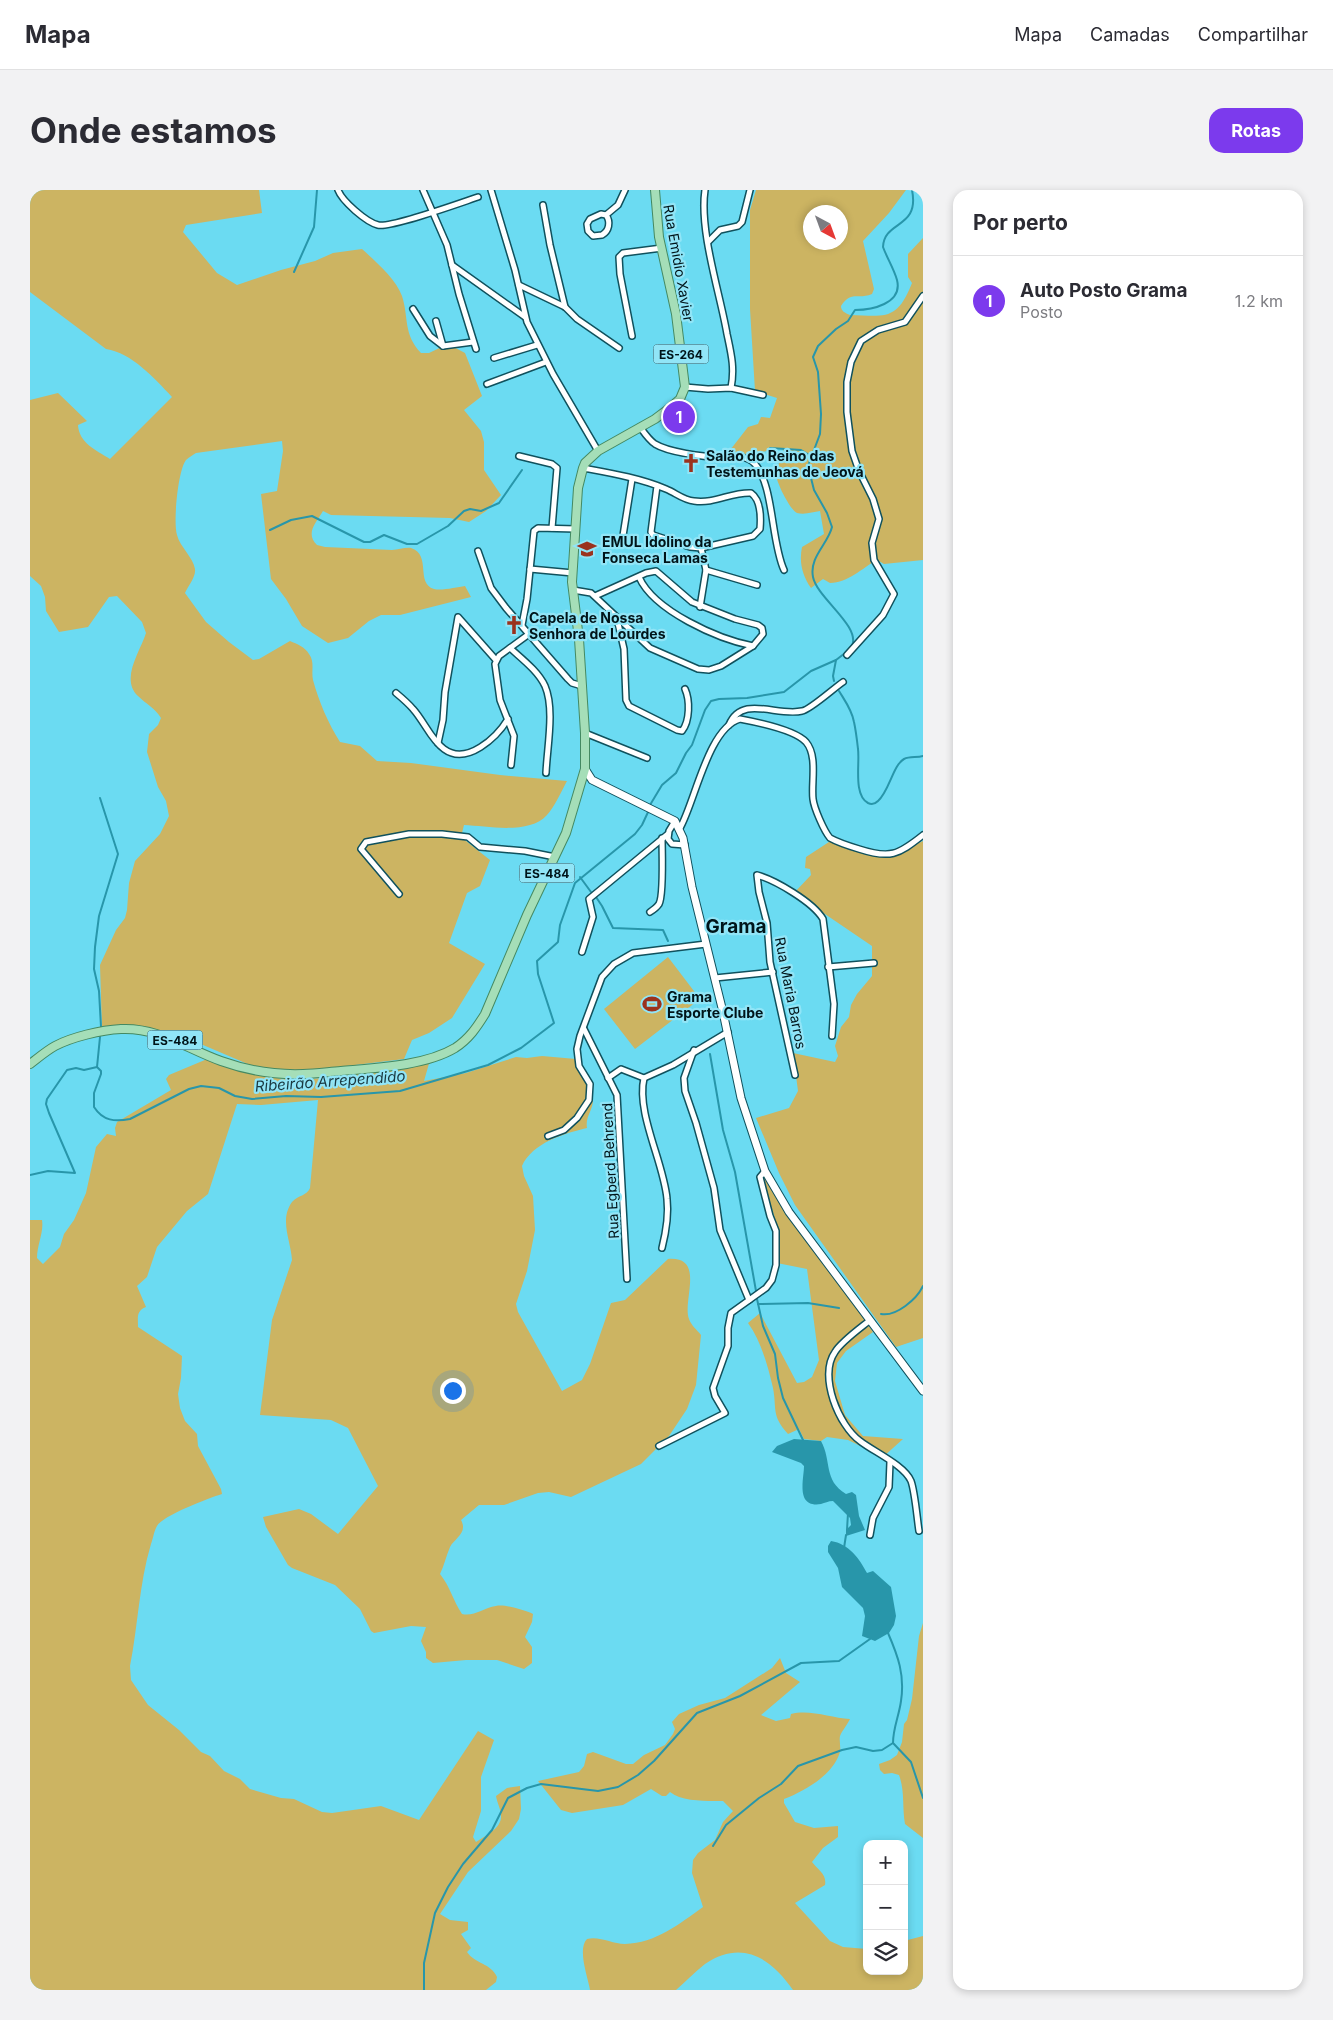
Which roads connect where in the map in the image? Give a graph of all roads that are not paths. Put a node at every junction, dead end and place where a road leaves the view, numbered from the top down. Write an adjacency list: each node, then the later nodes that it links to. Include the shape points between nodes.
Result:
1 (338, 190): 12 (street, via 347,203 377,225 399,222)
2 (422, 190): 12 (street)
3 (491, 190): 17 (street)
4 (625, 190): 13 (street, via 618,205)
5 (655, 190): 15 (main road, Rua Emidio Xavier / ES-264)
6 (705, 190): 10 (street)
7 (712, 190): 10 (street)
8 (749, 191): 14 (street, via 742,222 720,230)
9 (478, 198): 12 (street)
10 (704, 199): 14 (street)
11 (543, 204): 19 (street)
12 (431, 211): 16 (street, via 447,245)
13 (606, 215): 13 (street, via 609,224 605,234 591,235 586,228 588,221 601,214)
14 (708, 242): 33 (street, via 733,357)
15 (662, 248): 23 (street, via 623,253 619,257); 32 (main road, Rua Emidio Xavier / ES-264, via 676,314)
16 (452, 265): 21 (street); 24 (street)
17 (518, 285): 19 (street); 21 (street)
18 (923, 296): 60 (street, via 905,322 878,330 862,340 849,369 847,403 852,451 878,514 879,524 872,543 875,563 894,594 883,615)
19 (565, 307): 27 (street)
20 (413, 309): 26 (street, via 430,336)
21 (526, 318): 25 (street)
22 (436, 321): 26 (street)
23 (632, 336)
24 (473, 342): 26 (street); 28 (street)
25 (537, 345): 29 (street); 30 (street)
26 (443, 346)
27 (619, 348)
28 (476, 349)
29 (494, 358)
30 (546, 362): 31 (street); 36 (street)
31 (487, 384)
32 (685, 387): 33 (street); 35 (main road, via 676,403)
33 (731, 388): 34 (street)
34 (763, 395)
35 (640, 427): 36 (main road); 48 (street, via 658,446 696,455 747,458 753,462 761,475 773,520 776,550)
36 (598, 451): 38 (main road)
37 (519, 456): 41 (street, via 557,468)
38 (583, 468): 39 (street); 42 (main road, via 578,488)
39 (632, 479): 40 (street); 43 (street)
40 (657, 486): 44 (street, via 652,533); 44 (street, via 684,499 700,502 751,493 758,501 760,526 752,536)
41 (552, 528): 42 (street); 46 (street, via 534,531)
42 (576, 529): 49 (main road)
43 (622, 542)
44 (701, 548): 47 (street)
45 (478, 551): 56 (street, via 491,588)
46 (530, 569): 49 (street); 56 (street)
47 (706, 570): 51 (street); 54 (street)
48 (784, 570)
49 (573, 573): 52 (main road)
50 (639, 577): 53 (street); 54 (street, via 658,571); 58 (street, via 652,596 684,618 720,638)
51 (757, 585)
52 (573, 590): 53 (street); 63 (main road)
53 (595, 596): 55 (street)
54 (700, 607): 58 (street, via 761,627 762,635)
55 (617, 619): 58 (street, via 650,648 701,670 716,668); 64 (street, via 623,643 629,706 682,731 688,712)
56 (522, 625): 57 (street)
57 (529, 634): 59 (street); 63 (street, via 572,683)
58 (756, 644)
59 (510, 648): 61 (street); 73 (street, via 534,671 546,689 550,728)
60 (847, 655)
61 (496, 660): 66 (street, via 494,672); 69 (street, via 458,617)
62 (842, 682): 67 (street, via 802,711 745,709 735,714)
63 (582, 686): 68 (main road)
64 (685, 688)
65 (396, 693): 69 (street, via 412,707)
66 (508, 719): 69 (street, via 487,744 475,750 452,753); 71 (street, via 514,736)
67 (728, 727): 75 (street, via 706,761); 77 (street, via 740,719 806,742 812,760 813,800 828,836 834,840 878,855 889,855)
68 (585, 733): 70 (street); 72 (main road)
69 (438, 743)
70 (647, 758)
71 (512, 766)
72 (585, 769): 74 (main road, via 592,780); 80 (main road, ES-484, via 566,833)
73 (546, 773)
74 (675, 821): 75 (main road); 76 (street)
75 (680, 828): 79 (main road)
76 (668, 834): 78 (street); 79 (street, via 670,843)
77 (923, 835)
78 (662, 838): 82 (street, via 660,900); 84 (street, via 589,900 593,917)
79 (684, 845): 83 (main road)
80 (555, 857): 81 (street, via 480,847 468,837 442,834 409,834 366,842 361,849); 93 (main road, ES-484, via 485,1014 465,1041 443,1053 372,1068 303,1074 256,1070 220,1061 172,1038 147,1031 121,1029 90,1034 56,1045)
81 (399, 894)
82 (650, 912)
83 (706, 944): 88 (main road); 89 (street, via 632,953 614,964 602,977)
84 (582, 952)
85 (874, 963): 86 (street)
86 (828, 967): 87 (street, Rua Maria Barros, via 822,916 785,888 757,875); 91 (street, Rua Maria Barros, via 834,1004)
87 (773, 972): 88 (street); 94 (street, Rua Maria Barros)
88 (715, 978): 90 (main road)
89 (584, 1029): 95 (street, Rua Egberd Behrend); 97 (street, via 577,1050 579,1066 590,1084 589,1100 564,1130)
90 (728, 1032): 92 (street); 98 (main road, via 741,1098)
91 (832, 1036)
92 (694, 1050): 96 (street, via 673,1065); 101 (street, via 684,1078 685,1092 714,1188 720,1230)
93 (30, 1064)
94 (795, 1075)
95 (608, 1078): 96 (street, via 621,1069); 100 (street, Rua Egberd Behrend, via 617,1095 619,1113)
96 (644, 1078): 99 (street, via 645,1109 668,1198 668,1223)
97 (548, 1136)
98 (765, 1171): 101 (street, via 760,1177 776,1231 776,1265 766,1288); 102 (main road, via 789,1212)
99 (662, 1248)
100 (627, 1279)
101 (749, 1300): 104 (street, via 731,1314 728,1346 713,1388 725,1413)
102 (869, 1321): 103 (main road); 105 (street, via 834,1352 829,1368 831,1394 843,1420 858,1440)
103 (923, 1391)
104 (659, 1446)
105 (890, 1462): 106 (street, via 911,1481); 107 (street, via 889,1487 873,1518)
106 (919, 1530)
107 (870, 1535)

